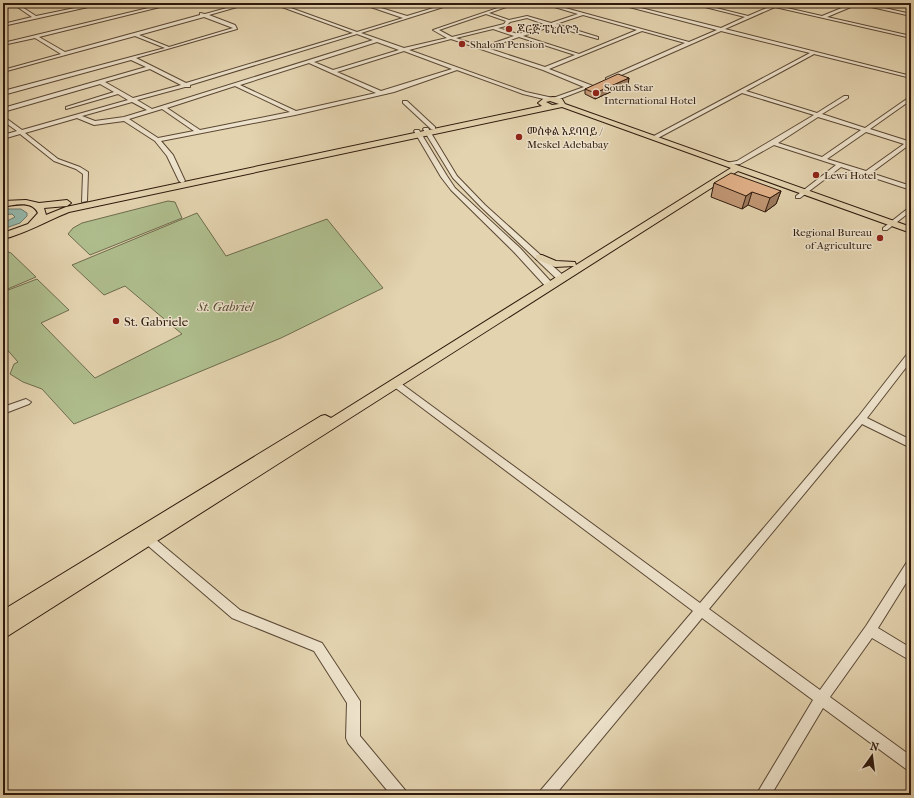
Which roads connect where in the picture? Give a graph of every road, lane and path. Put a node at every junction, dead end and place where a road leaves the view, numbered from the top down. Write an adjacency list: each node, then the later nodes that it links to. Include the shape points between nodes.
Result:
1 (25, 3): 19 (street)
2 (104, 3): 31 (street)
3 (148, 3): 23 (street)
4 (174, 3): 23 (street)
5 (239, 3): 25 (street)
6 (248, 3): 25 (street)
7 (273, 3): 38 (street)
8 (361, 3): 28 (street)
9 (447, 3): 28 (street)
10 (454, 3): 28 (street)
11 (516, 3): 24 (street)
12 (543, 3): 26 (street)
13 (549, 3): 46 (street)
14 (616, 3): 36 (street)
15 (691, 3): 20 (street)
16 (714, 3): 20 (street)
17 (781, 3): 21 (street)
18 (857, 3): 27 (street); 30 (street)
19 (17, 5): 22 (street); 31 (street)
20 (706, 6): 29 (street)
21 (774, 6): 29 (street); 30 (street)
22 (3, 7)
23 (159, 7): 40 (street)
24 (485, 13): 32 (street); 43 (street, via 435,30)
25 (203, 14): 39 (street); 48 (street, via 236,28)
26 (582, 14): 33 (street); 37 (street)
27 (911, 15)
28 (404, 16): 38 (street)
29 (748, 17): 36 (street)
30 (823, 17): 42 (street)
31 (36, 18): 34 (street)
32 (509, 21): 33 (street, via 526,17); 35 (street, via 505,25)
33 (554, 24): 41 (street); 44 (street)
34 (3, 25)
35 (492, 27): 41 (street); 43 (street)
36 (720, 29): 46 (street); 52 (street)
37 (641, 30): 46 (street); 53 (street)
38 (352, 32): 45 (street); 64 (street)
39 (133, 34): 48 (street); 51 (street)
40 (35, 36): 47 (street); 51 (street)
41 (520, 36): 49 (street); 53 (street)
42 (911, 37)
43 (450, 38): 49 (street); 50 (street)
44 (596, 38)
45 (375, 40): 50 (street); 55 (street)
46 (690, 42): 62 (street)
47 (3, 44)
48 (169, 48): 54 (street)
49 (483, 48): 58 (street)
50 (403, 50): 57 (street); 60 (street)
51 (63, 53): 59 (street)
52 (813, 53): 61 (street); 70 (street)
53 (579, 55): 58 (street)
54 (131, 58): 56 (street); 73 (street)
55 (310, 61): 60 (street); 65 (street)
56 (150, 68): 63 (street); 64 (street)
57 (456, 69): 72 (street, via 400,89); 75 (street)
58 (545, 69): 67 (street)
59 (3, 70)
60 (334, 72): 72 (street)
61 (911, 77)
62 (603, 81)
63 (101, 82): 71 (street); 83 (street)
64 (185, 84): 68 (street); 78 (street)
65 (234, 84): 74 (street); 85 (street)
66 (596, 84): 67 (street)
67 (589, 87): 80 (street)
68 (192, 88)
69 (199, 90): 74 (street)
70 (742, 91): 86 (street); 95 (street)
71 (119, 92): 78 (street); 82 (street)
72 (379, 92): 85 (street)
73 (3, 93)
74 (205, 93): 81 (street)
75 (525, 94): 80 (street); 80 (street)
76 (846, 97): 86 (street)
77 (911, 98): 90 (street)
78 (131, 99): 84 (street); 87 (street); 91 (street)
79 (405, 102): 92 (street)
80 (552, 103): 92 (main road); 95 (main road); 101 (main road)
81 (163, 106): 84 (street); 93 (street)
82 (68, 108)
83 (3, 110)
84 (150, 110): 89 (street)
85 (296, 113): 93 (street)
86 (818, 115): 90 (street); 97 (street)
87 (77, 116): 89 (street, via 94,123); 91 (street)
88 (3, 118): 91 (street)
89 (126, 119): 96 (street)
90 (867, 130): 98 (street); 99 (street)
91 (20, 131): 94 (street); 107 (street, via 56,160 86,173)
92 (425, 131): 103 (main road); 112 (main road, via 66,210); 118 (street, via 455,177); 121 (street, via 444,177 453,189 517,250)
93 (199, 132): 96 (street)
94 (3, 136)
95 (654, 138): 101 (main road)
96 (157, 140): 103 (street, via 170,155)
97 (773, 143): 99 (street); 101 (street)
98 (910, 144): 102 (street)
99 (823, 159): 100 (street)
100 (840, 165): 102 (street); 105 (street)
101 (731, 167): 105 (main road); 119 (main road); 120 (main road)
102 (866, 174): 104 (street)
103 (182, 181): 107 (main road)
104 (911, 188)
105 (801, 195): 113 (main road); 114 (main road)
106 (3, 199): 108 (main road)
107 (84, 201): 110 (main road)
108 (18, 202): 109 (main road); 110 (main road)
109 (3, 204)
110 (39, 206): 112 (main road, via 42,213)
111 (911, 208): 113 (street)
112 (38, 220): 116 (main road, via 24,230)
113 (893, 223): 114 (street); 115 (main road)
114 (885, 229): 117 (main road)
115 (911, 230)
116 (3, 236)
117 (911, 239)
118 (539, 257): 119 (main road, via 555,264); 120 (street)
119 (572, 264): 120 (main road)
120 (559, 276): 121 (main road)
121 (547, 283): 123 (main road); 131 (main road)
122 (909, 361): 126 (street)
123 (396, 384): 128 (main road); 130 (street)
124 (26, 402): 125 (street)
125 (3, 411)
126 (861, 419): 127 (street); 130 (street)
127 (911, 444)
128 (150, 541): 133 (main road); 137 (street, via 236,614 318,647 354,700 353,738)
129 (911, 565): 132 (street)
130 (700, 610): 135 (street); 138 (street)
131 (3, 619)
132 (870, 630): 134 (street); 135 (street)
133 (3, 632)
134 (911, 655)
135 (822, 698): 136 (street); 139 (street)
136 (911, 764)
137 (400, 795)
138 (546, 795)
139 (763, 795)

